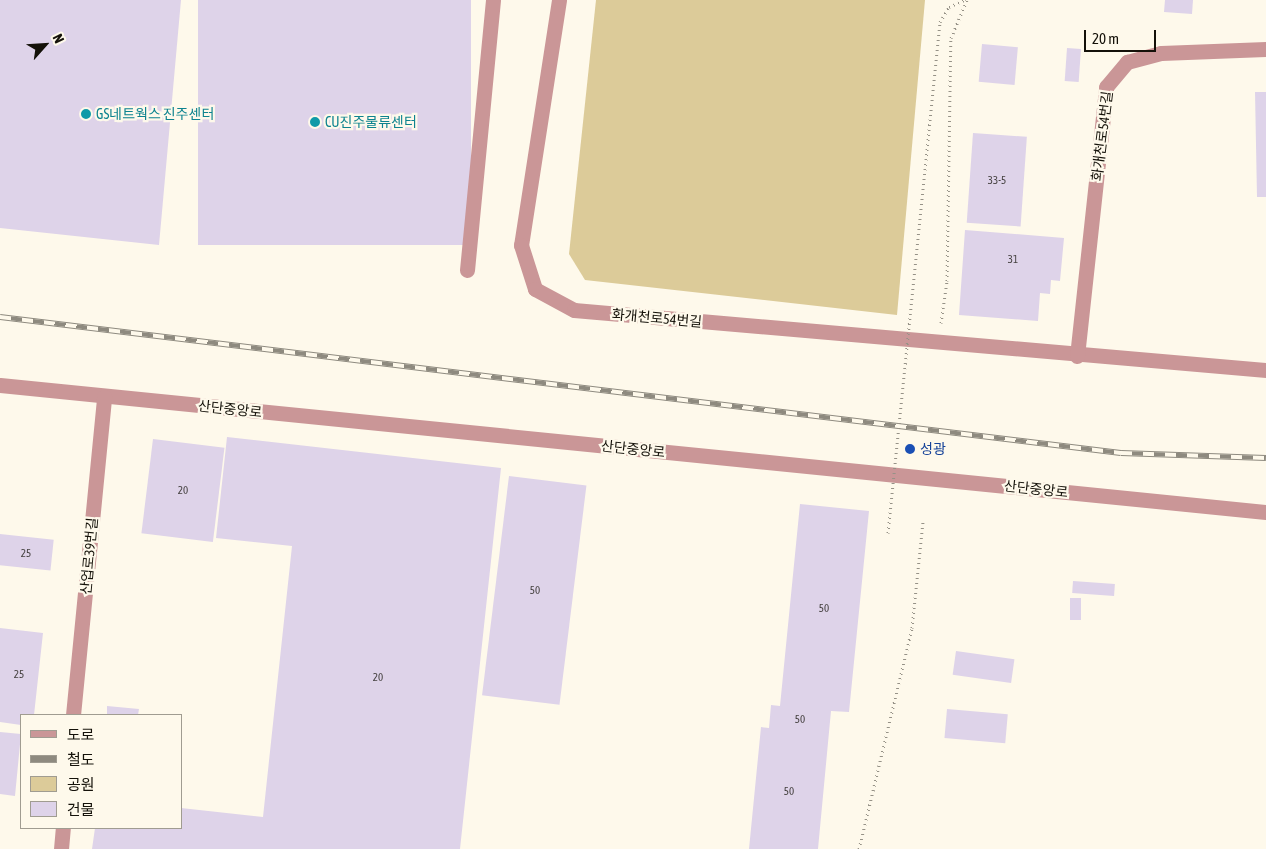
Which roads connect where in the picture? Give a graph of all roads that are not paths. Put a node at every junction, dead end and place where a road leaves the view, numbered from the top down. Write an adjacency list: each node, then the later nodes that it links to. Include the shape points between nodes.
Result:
1 (493, 0): 4 (street)
2 (559, 0): 5 (street, 화개천로54번길, via 521,245 535,289 574,310)
3 (1266, 49): 5 (street, 화개천로54번길, via 1161,53 1127,62 1106,87)
4 (467, 270)
5 (1077, 356): 6 (street, 화개천로54번길)
6 (1266, 370)
7 (0, 385): 8 (street, 산단중앙로)
8 (104, 397): 9 (street, 산단중앙로); 10 (street, 산업로39번길)
9 (1266, 512)
10 (73, 714)
11 (63, 829): 12 (street)
12 (61, 849)

